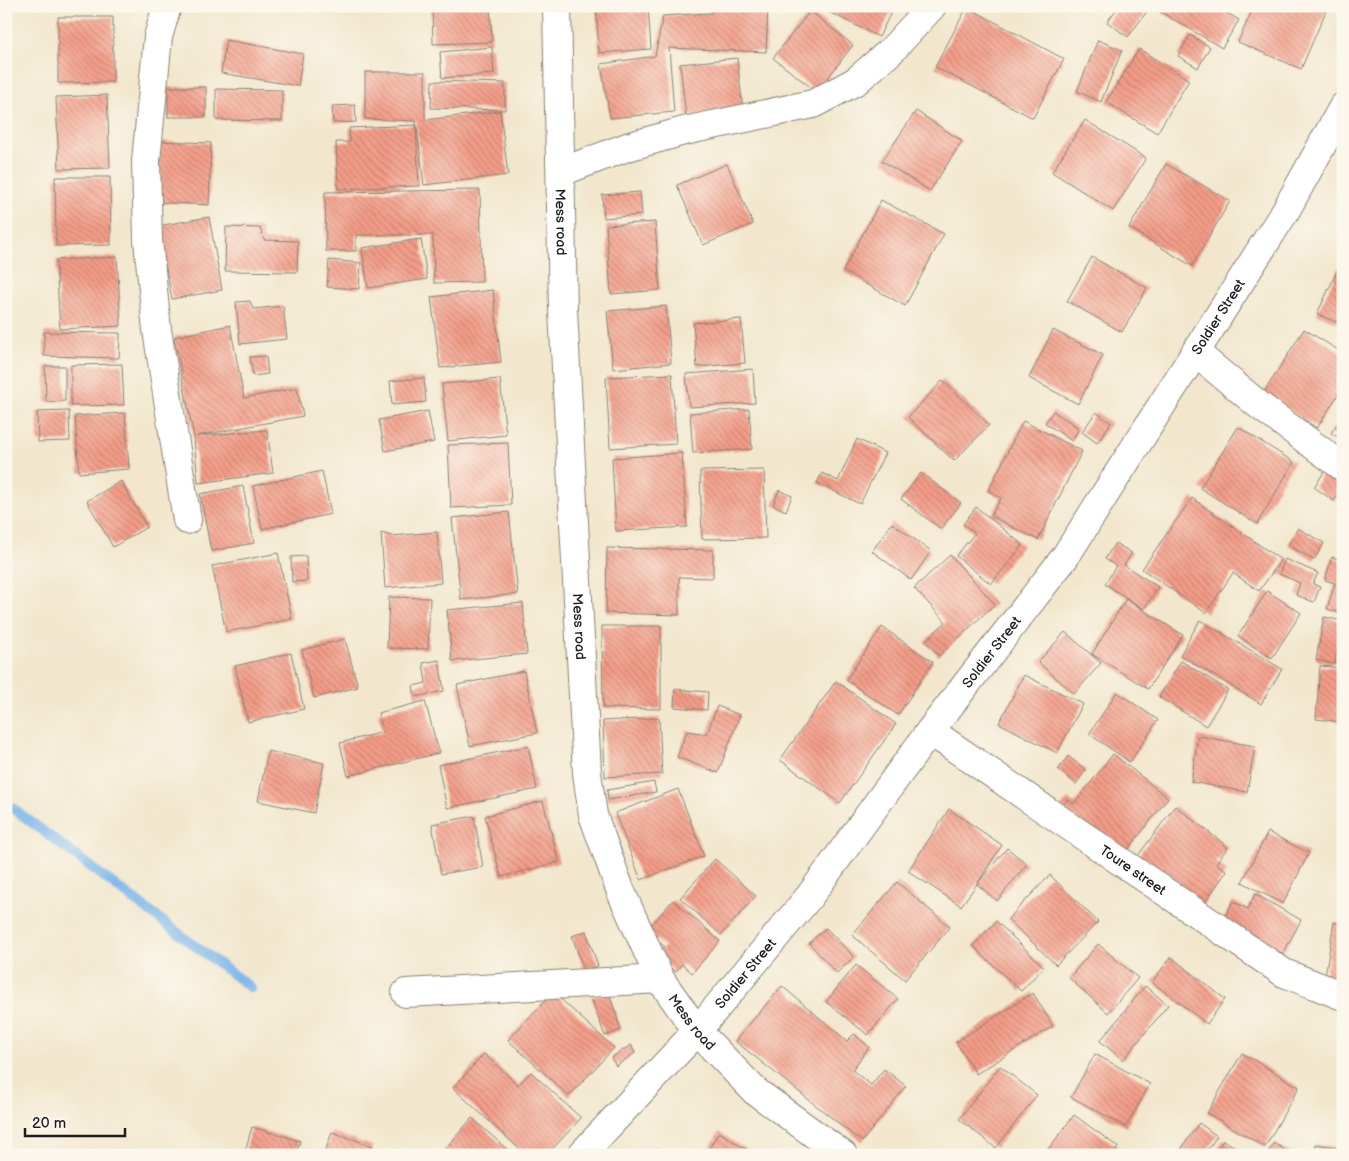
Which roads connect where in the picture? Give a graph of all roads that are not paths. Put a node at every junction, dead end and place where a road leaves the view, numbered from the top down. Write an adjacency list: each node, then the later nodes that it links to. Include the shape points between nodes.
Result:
1 (167, 6): 8 (street, via 158,37 146,161 148,240 157,330)
2 (557, 6): 5 (street, Mess road)
3 (932, 6): 5 (street, via 892,51 856,80 814,104 684,131 627,147)
4 (1343, 107): 6 (street, Soldier Street, via 1286,210)
5 (561, 172): 10 (street, Mess road, via 563,310 588,781 593,815 621,892)
6 (1196, 353): 7 (street, via 1260,406); 9 (street, Soldier Street, via 1065,557)
7 (1343, 467)
8 (187, 520)
9 (930, 731): 12 (street, Toure street, via 1284,974); 13 (street, Soldier Street, via 809,897)
10 (660, 979): 11 (street); 13 (street, Mess road)
11 (406, 993)
12 (1343, 996)
13 (697, 1031): 14 (street, Soldier Street); 15 (street, Mess road, via 755,1090)
14 (581, 1155)
15 (843, 1155)

